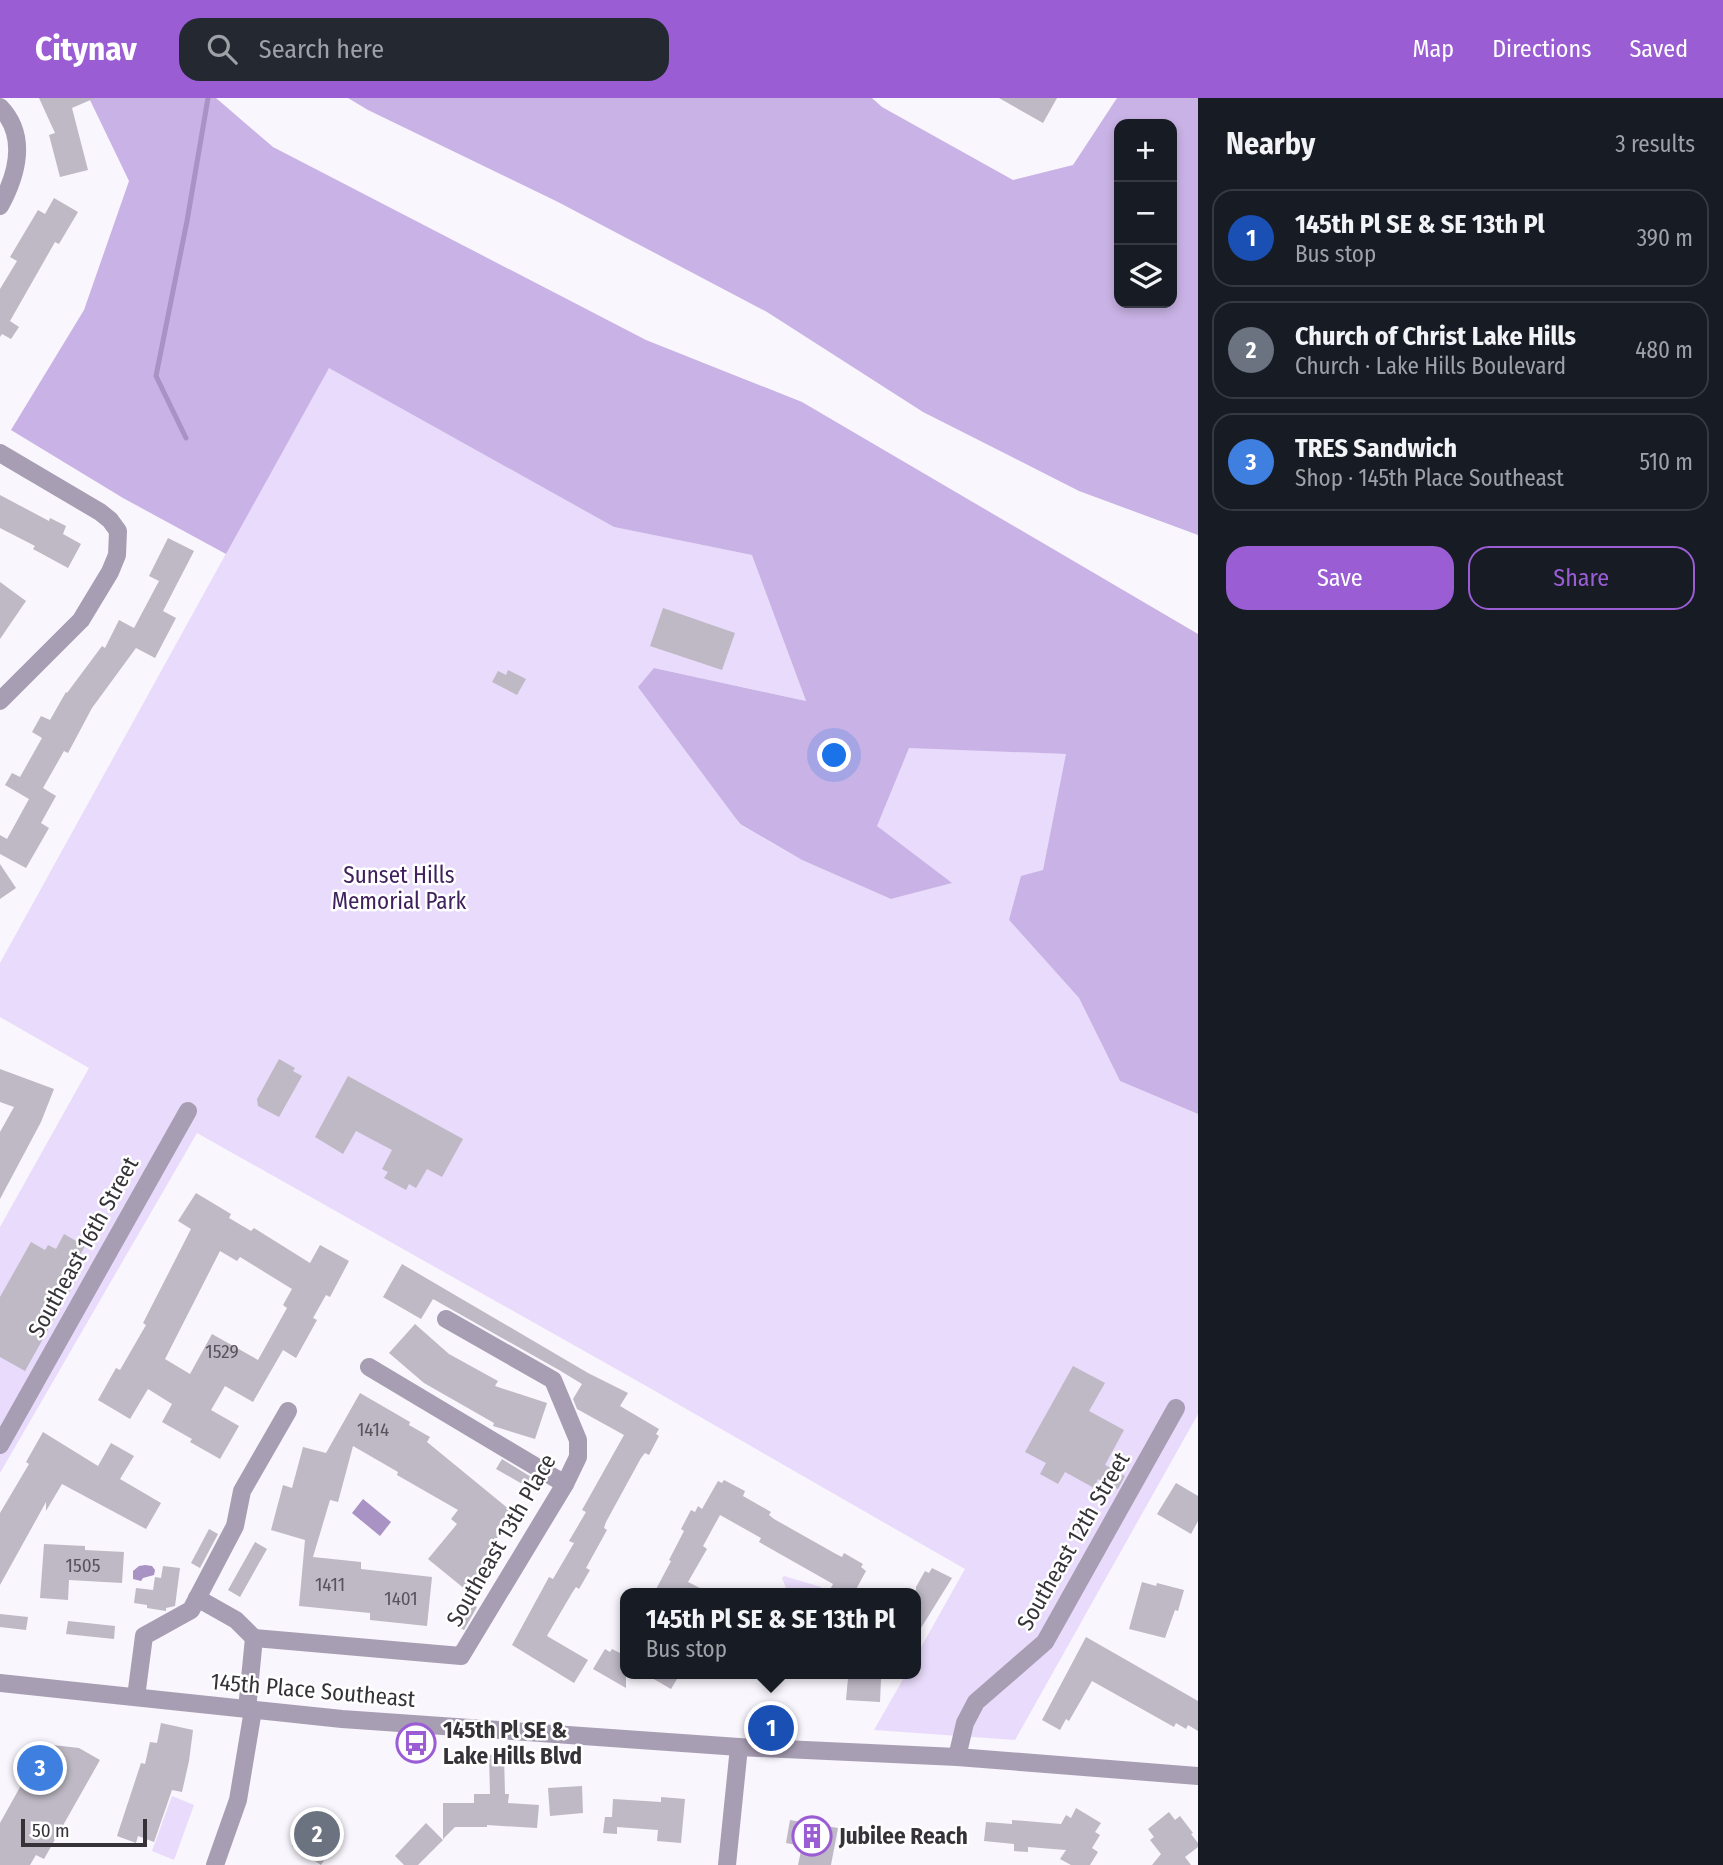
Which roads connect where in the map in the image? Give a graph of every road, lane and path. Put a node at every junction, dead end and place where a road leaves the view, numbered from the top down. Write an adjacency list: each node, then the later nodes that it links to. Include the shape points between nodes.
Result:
1 (0, 107): 2 (street, via 13,125 18,158)
2 (0, 206)
3 (0, 453): 4 (street, via 110,520 118,531 117,555 81,621)
4 (0, 701)
5 (188, 1111): 10 (street, Southeast 16th Street)
6 (446, 1319): 11 (street, Southeast 13th Place, via 552,1380 578,1440 578,1457)
7 (369, 1367): 11 (street)
8 (1177, 1408): 18 (street, Southeast 12th Street, via 1045,1642 976,1702 965,1723)
9 (288, 1410): 12 (street, via 242,1491 235,1527)
10 (0, 1445)
11 (565, 1484): 13 (street, Southeast 13th Place, via 461,1656)
12 (197, 1598): 13 (street, via 236,1620); 15 (street, via 191,1609 144,1636)
13 (254, 1638): 16 (street)
14 (0, 1682): 15 (street, 145th Place Southeast)
15 (135, 1698): 16 (street, 145th Place Southeast)
16 (250, 1710): 17 (street, 145th Place Southeast); 20 (street, via 238,1800)
17 (739, 1747): 18 (street, 145th Place Southeast); 21 (street)
18 (957, 1757): 19 (street, 145th Place Southeast)
19 (1198, 1776)
20 (215, 1865)
21 (727, 1865)

